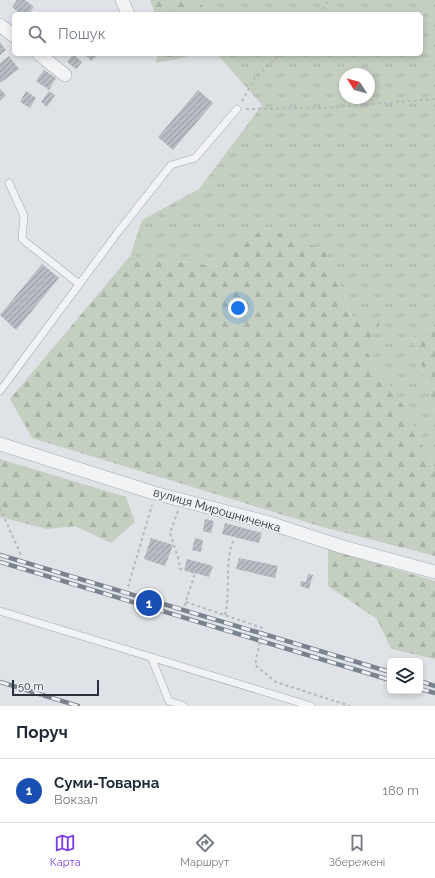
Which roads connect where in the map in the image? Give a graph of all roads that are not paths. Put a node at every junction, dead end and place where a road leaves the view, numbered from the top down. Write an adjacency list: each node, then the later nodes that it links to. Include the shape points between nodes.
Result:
1 (122, 0): 2 (street)
2 (127, 12)
3 (0, 25): 4 (street)
4 (12, 34)
5 (41, 56): 6 (street)
6 (65, 75)
7 (237, 109): 9 (lane, via 195,158 171,165)
8 (9, 183): 9 (lane, via 24,216 22,239)
9 (79, 284): 10 (lane)
10 (0, 391)
11 (0, 444): 12 (street, вулиця Мирошниченка, via 154,493 266,522 343,547)
12 (435, 572)
13 (0, 611): 14 (lane)
14 (151, 657): 15 (lane, via 169,701); 16 (lane)
15 (184, 706)
16 (311, 706)

